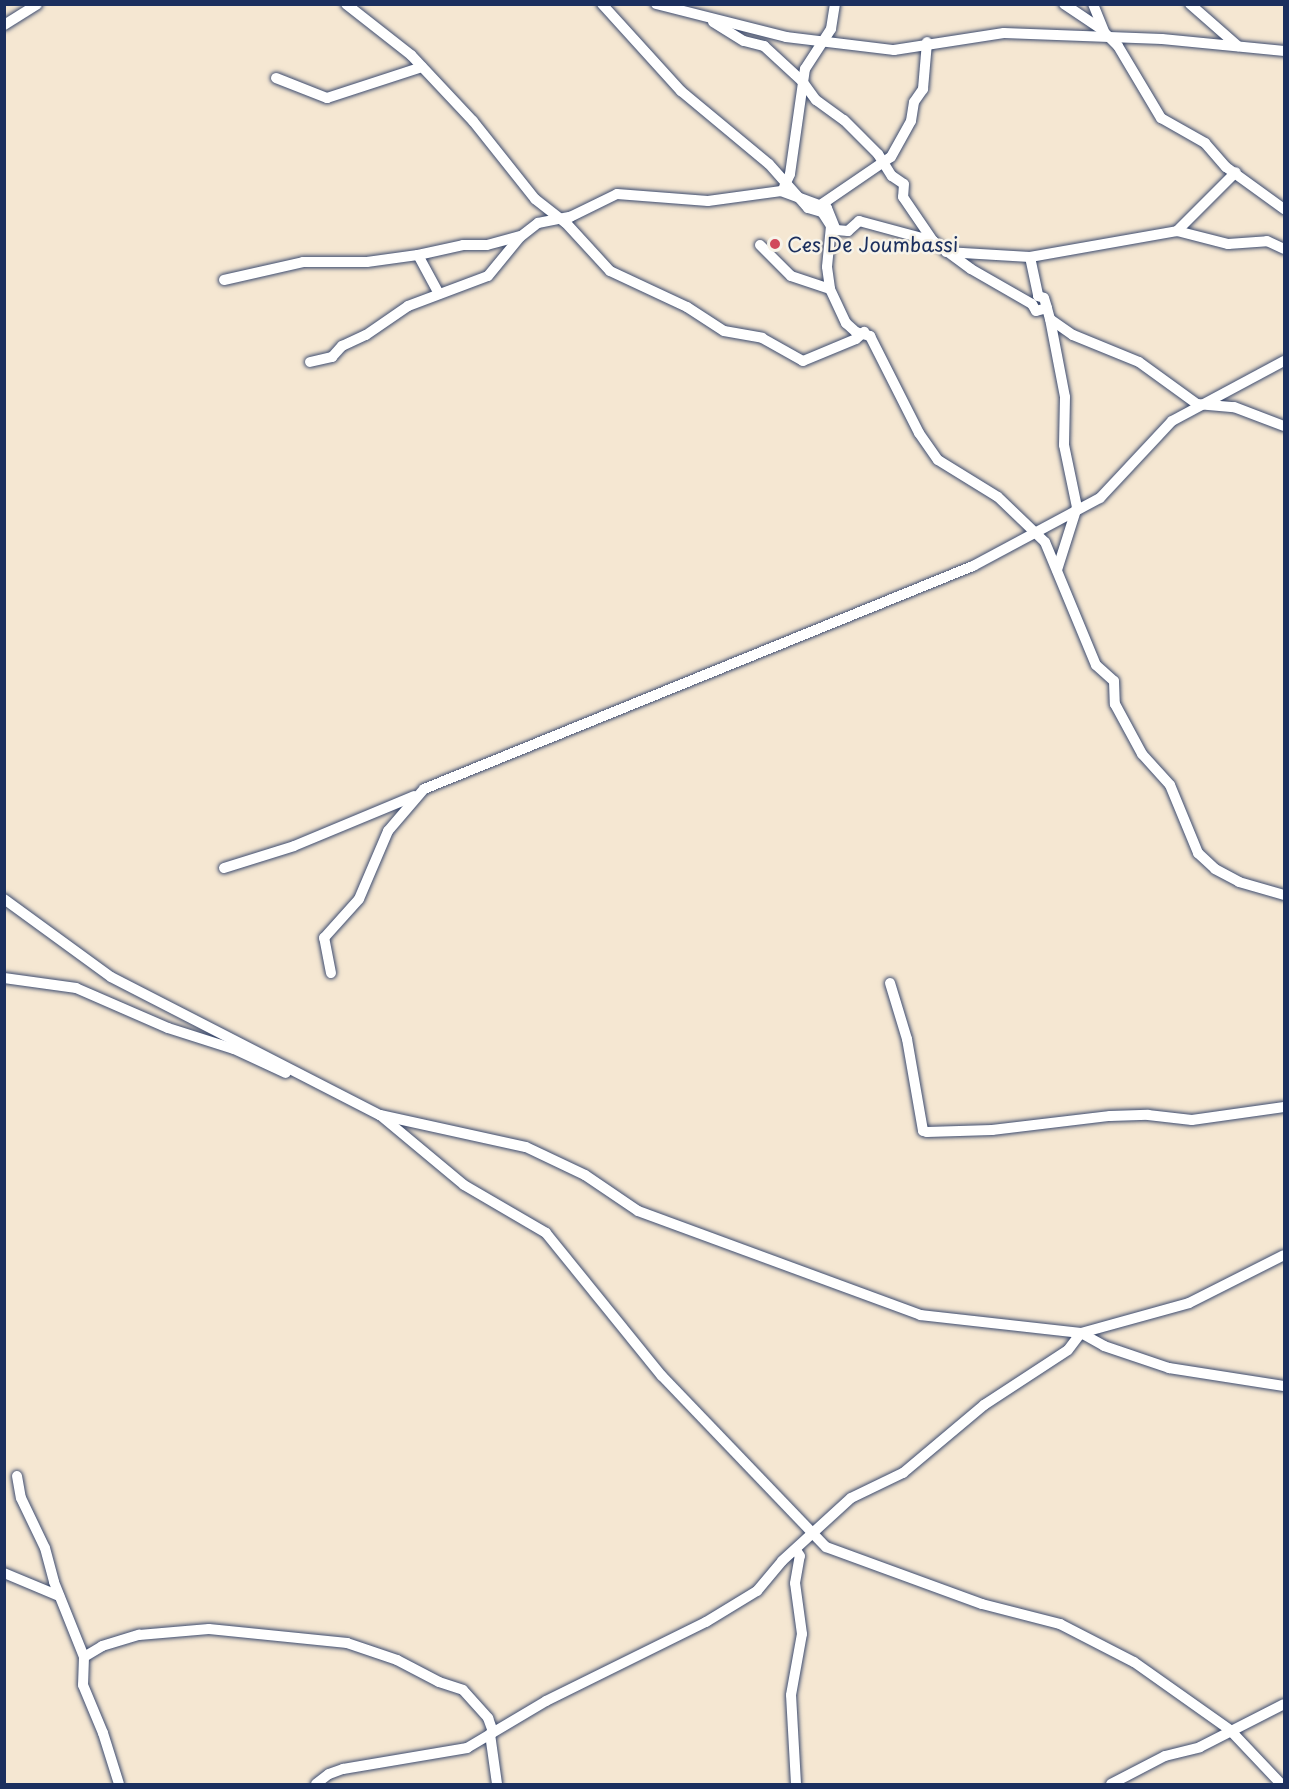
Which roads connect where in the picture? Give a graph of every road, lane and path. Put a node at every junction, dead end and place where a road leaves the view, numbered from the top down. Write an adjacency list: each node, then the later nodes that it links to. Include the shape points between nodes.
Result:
1 (37, 4): 10 (street)
2 (346, 4): 16 (street, via 378,25)
3 (602, 4): 21 (street, via 662,72 769,164)
4 (656, 4): 9 (street)
5 (835, 4): 13 (street)
6 (1064, 4): 11 (street)
7 (1093, 4): 11 (street)
8 (1190, 4): 14 (street, via 1222,36)
9 (708, 18): 13 (street); 18 (street, via 744,40 764,46)
10 (4, 25)
11 (1108, 36): 12 (street, via 1004,33); 14 (street); 20 (street, via 1161,118 1205,143 1226,167)
12 (927, 42): 13 (street, via 894,50); 19 (street, via 923,89 914,102 907,129)
13 (824, 44): 18 (street, via 809,59)
14 (1241, 47): 15 (street)
15 (1284, 51)
16 (422, 67): 17 (street, via 327,98); 25 (street, via 473,121 535,199)
17 (276, 78)
18 (802, 81): 19 (street, via 816,100 844,120); 21 (street)
19 (884, 163): 23 (street); 28 (street, via 892,176 904,184 903,197)
20 (1236, 172): 24 (street); 26 (street)
21 (784, 188): 22 (street); 25 (street, via 708,201 617,194)
22 (799, 196): 23 (street); 35 (street, via 808,208 822,212 831,226 827,267)
23 (822, 204): 28 (street, via 836,230 848,231 859,221)
24 (1284, 209)
25 (560, 219): 27 (street, via 538,223); 38 (street, via 604,266 621,278 687,307 724,331 762,338 800,360 810,360)
26 (1177, 231): 30 (street, via 1228,244 1267,241); 33 (street)
27 (526, 233): 32 (street, via 487,245 463,245); 36 (street, via 488,276)
28 (933, 241): 31 (street)
29 (760, 245): 35 (street, via 791,276)
30 (1284, 249)
31 (946, 252): 33 (street); 37 (street, via 1032,304 1036,311)
32 (418, 255): 34 (street, via 367,262 303,262); 36 (street)
33 (1030, 257): 37 (street, via 1038,296 1044,298)
34 (224, 280)
35 (830, 289): 38 (street, via 846,322 856,332)
36 (439, 294): 40 (street, via 395,314 342,346 332,357)
37 (1048, 314): 41 (street, via 1079,339 1139,362 1197,404); 43 (street, via 1065,398 1064,445)
38 (864, 332): 44 (street, via 870,336 931,453 947,467 992,492)
39 (1284, 361): 41 (street)
40 (310, 362)
41 (1209, 403): 42 (street); 43 (street, via 1172,421 1108,492)
42 (1284, 426)
43 (1076, 512): 44 (street); 45 (street)
44 (1036, 531): 45 (street); 46 (street, via 973,566)
45 (1057, 572): 48 (street, via 1096,665 1114,681 1115,704 1142,754 1170,785 1198,854 1239,882)
46 (424, 789): 47 (street, via 367,818); 50 (street, via 388,831 359,899 324,938)
47 (224, 868)
48 (1284, 896)
49 (4, 899): 53 (street, via 111,977)
50 (331, 973)
51 (4, 978): 53 (street, via 76,988 168,1028 234,1049)
52 (890, 982): 54 (street, via 907,1039 923,1131 1032,1126 1084,1118 1223,1118)
53 (337, 1092): 55 (street)
54 (1284, 1107)
55 (380, 1115): 57 (street, via 526,1147 585,1175 638,1210 920,1315); 60 (street, via 464,1185 546,1233 662,1376)
56 (1284, 1255): 57 (street, via 1189,1303)
57 (1082, 1333): 58 (street, via 1104,1346 1169,1368); 60 (street, via 1068,1350 984,1406 903,1473 851,1498)
58 (1284, 1386)
59 (17, 1476): 63 (street, via 21,1498 45,1548)
60 (814, 1534): 61 (street); 66 (street, via 826,1547 982,1604 1060,1624 1134,1662)
61 (796, 1550): 67 (street, via 744,1601); 71 (street, via 800,1556 795,1582 802,1634 791,1695)
62 (4, 1573): 63 (street)
63 (59, 1596): 64 (street)
64 (84, 1657): 67 (street, via 102,1646 139,1635 209,1629 347,1643 397,1660 439,1683 463,1690 488,1718); 68 (street, via 83,1685 104,1732)
65 (1284, 1704): 66 (street)
66 (1230, 1730): 72 (street); 73 (street)
67 (491, 1733): 69 (street, via 447,1754 343,1769); 70 (street)
68 (119, 1785)
69 (316, 1785)
70 (497, 1785)
71 (796, 1785)
72 (1111, 1785)
73 (1281, 1785)

